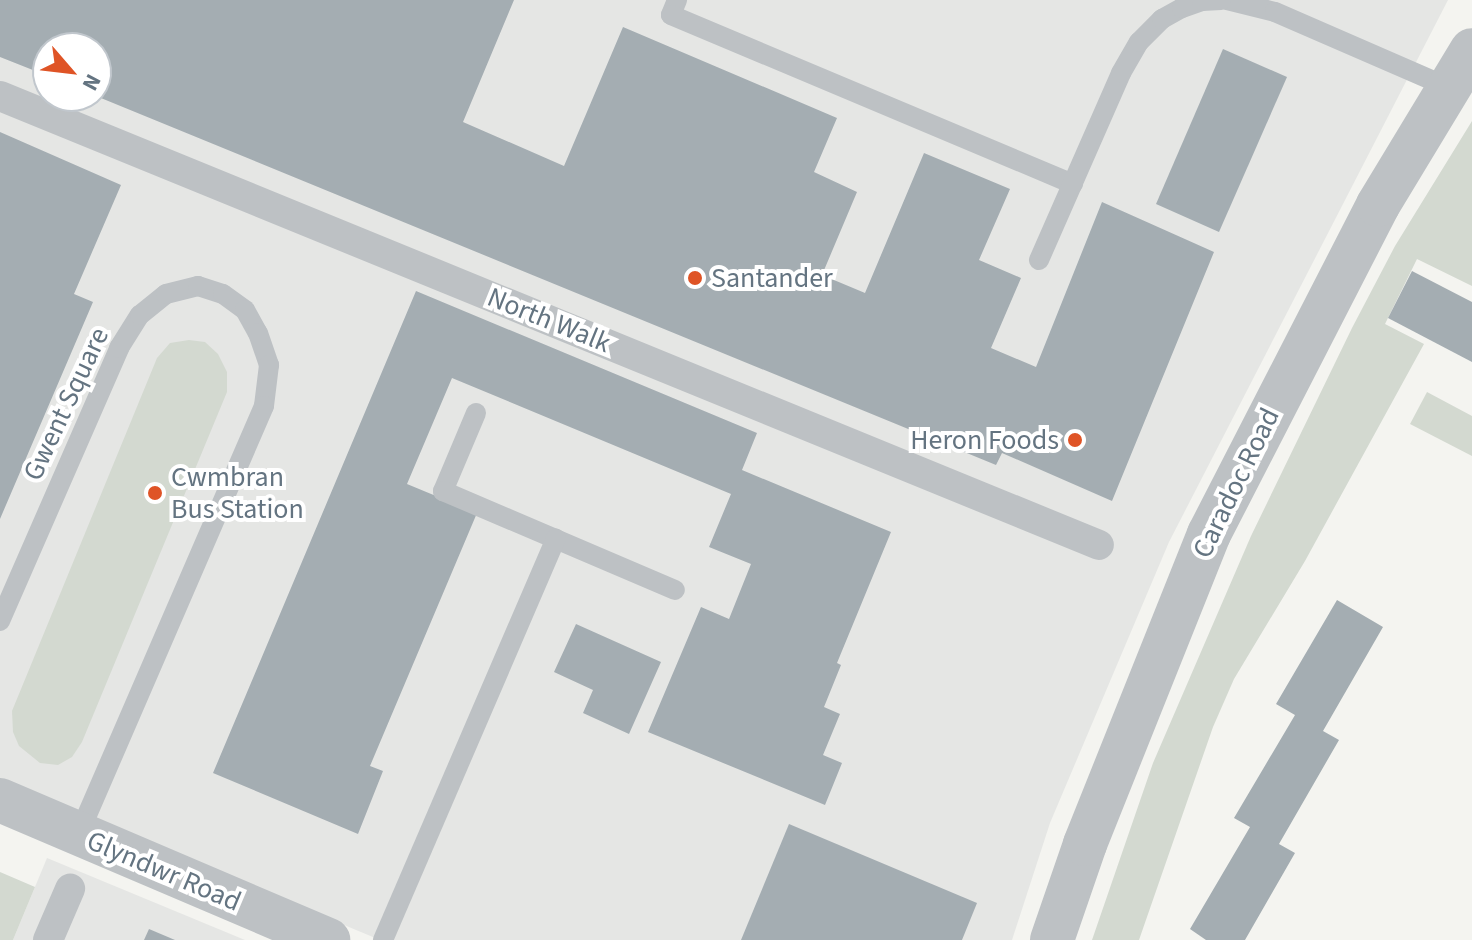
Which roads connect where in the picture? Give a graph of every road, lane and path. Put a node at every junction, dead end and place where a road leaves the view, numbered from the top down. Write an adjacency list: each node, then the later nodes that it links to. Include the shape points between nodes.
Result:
1 (677, 0): 6 (lane, via 671,15)
2 (1224, 0): 4 (lane, via 1275,12); 6 (lane, via 1182,8 1139,42)
3 (1472, 50): 4 (street, Caradoc Road)
4 (1450, 88): 19 (street, Caradoc Road, via 1378,205 1209,534)
5 (0, 96): 10 (street, North Walk)
6 (1073, 184): 7 (lane)
7 (1039, 260)
8 (476, 413): 9 (lane, via 443,491)
9 (556, 539): 11 (lane); 18 (lane)
10 (1099, 545)
11 (675, 590)
12 (0, 621): 14 (lane, Gwent Square, via 119,348 140,315 166,294 198,286 223,294 245,310 269,365 264,406)
13 (0, 800): 14 (street, Glyndwr Road)
14 (78, 835): 17 (street, Glyndwr Road)
15 (70, 889): 16 (street)
16 (48, 940)
17 (328, 940)
18 (383, 940)
19 (1052, 940)

